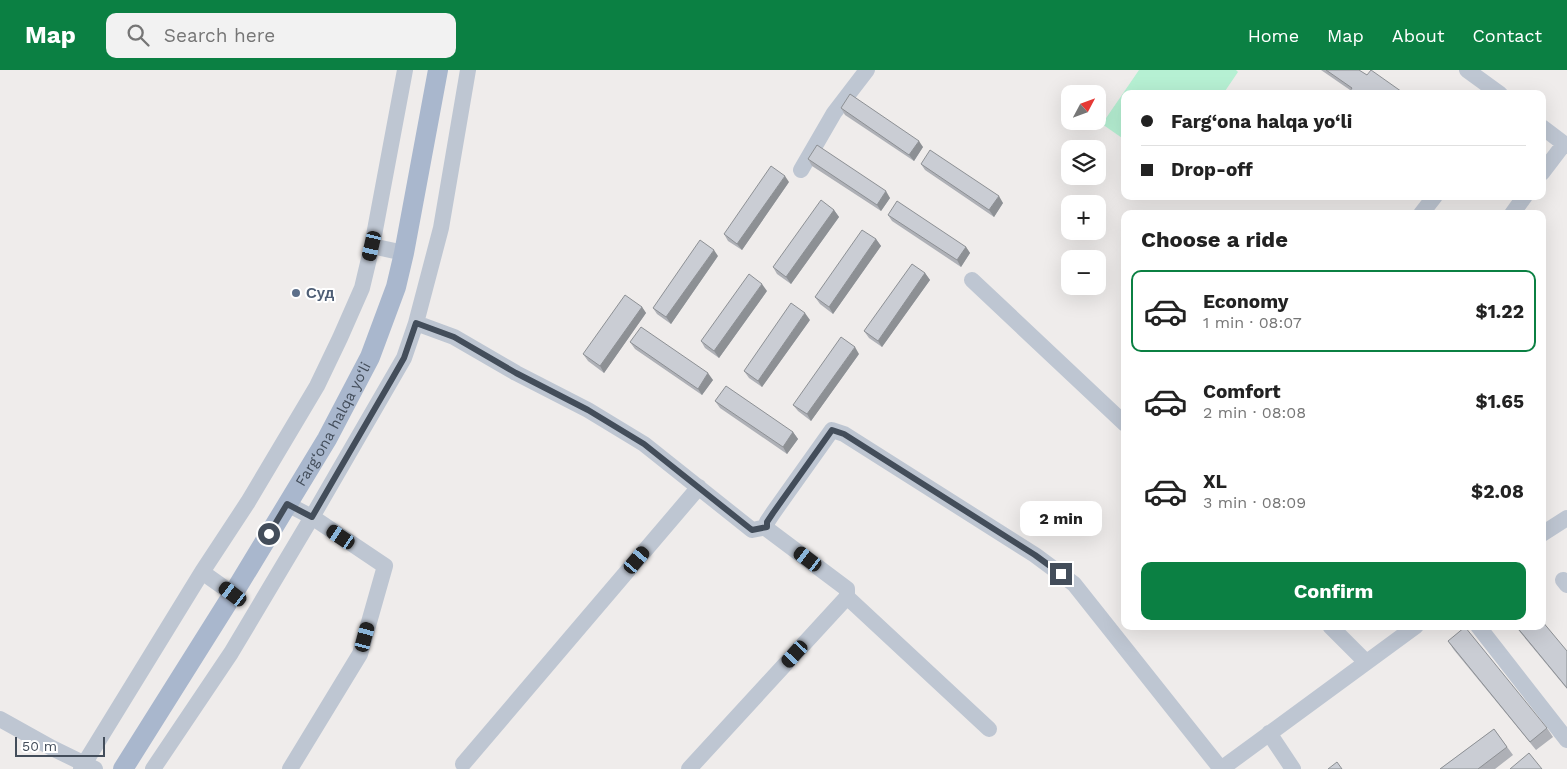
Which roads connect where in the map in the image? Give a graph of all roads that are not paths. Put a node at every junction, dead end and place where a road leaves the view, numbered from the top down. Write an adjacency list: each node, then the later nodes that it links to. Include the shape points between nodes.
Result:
1 (405, 70): 11 (street)
2 (438, 70): 12 (main road, Farg‘ona halqa yo‘li)
3 (468, 70): 14 (street, via 441,228)
4 (867, 70): 10 (street, via 834,113)
5 (1467, 70): 6 (street)
6 (1494, 90)
7 (1546, 130): 8 (street)
8 (1566, 145): 9 (street)
9 (1546, 169)
10 (801, 170)
11 (372, 246): 12 (street); 22 (street, via 362,288 317,386)
12 (404, 254): 17 (main road, Farg‘ona halqa yo‘li, via 396,287 370,357 327,439)
13 (972, 280): 15 (street)
14 (416, 323): 16 (street, via 454,337 588,410 644,444); 18 (street, via 404,358)
15 (1121, 420)
16 (699, 487): 20 (street, via 752,530); 33 (street)
17 (287, 504): 18 (street); 23 (main road, Farg‘ona halqa yo‘li)
18 (312, 517): 37 (street, via 231,653); 38 (street, via 385,566 360,654)
19 (1567, 518): 21 (street)
20 (767, 527): 24 (street, via 846,589); 36 (street, via 773,513 832,430 844,434 1035,555 1074,584)
21 (1546, 531)
22 (202, 572): 23 (street); 35 (street)
23 (233, 594): 34 (main road, Farg‘ona halqa yo‘li)
24 (846, 598): 30 (street); 39 (street)
25 (1334, 630): 28 (street)
26 (1410, 630): 28 (street)
27 (1481, 630): 32 (street)
28 (1366, 662): 31 (street)
29 (0, 719): 35 (street)
30 (989, 729)
31 (1269, 734): 36 (street); 40 (street)
32 (1567, 740)
33 (464, 764)
34 (130, 766)
35 (87, 767)
36 (1226, 768)
37 (153, 769)
38 (290, 769)
39 (689, 769)
40 (1292, 769)

